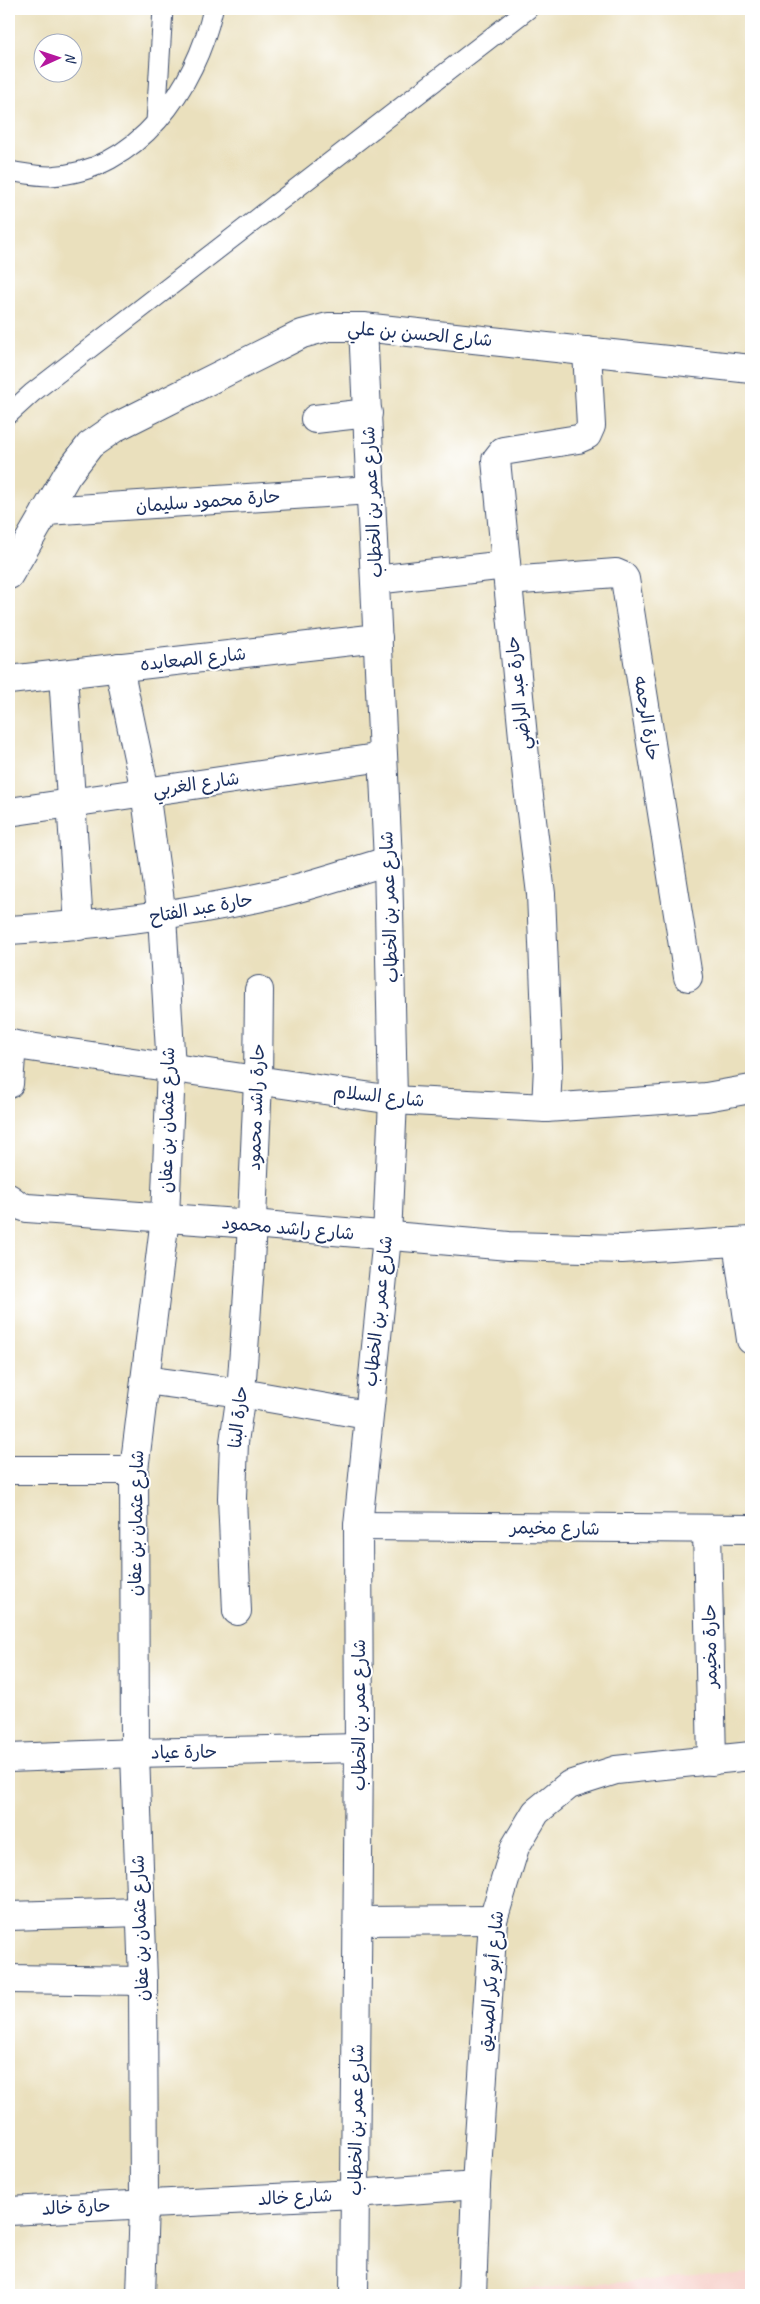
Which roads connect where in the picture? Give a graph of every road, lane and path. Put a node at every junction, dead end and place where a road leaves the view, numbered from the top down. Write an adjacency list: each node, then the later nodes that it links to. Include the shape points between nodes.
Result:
1 (163, 9): 4 (lane)
2 (213, 9): 4 (lane, via 208,34 186,81)
3 (528, 9): 10 (lane)
4 (156, 124): 5 (lane, via 126,151 90,169 50,176)
5 (9, 171)
6 (363, 327): 7 (street, شارع الحسن بن علي); 9 (street, شارع عمر بن الخطاب); 13 (street, شارع الحسن بن علي, via 328,327 302,334 116,426 90,445)
7 (587, 351): 8 (street, شارع الحسن بن علي); 14 (street, حارة عبد الراضي, via 591,426 587,435 503,451 496,460)
8 (751, 369)
9 (368, 413): 11 (street); 12 (street, شارع عمر بن الخطاب)
10 (9, 414)
11 (315, 419)
12 (371, 490): 13 (street, حارة محمود سليمان); 16 (street, شارع عمر بن الخطاب)
13 (46, 511): 15 (street, شارع الحسن بن علي)
14 (507, 573): 16 (street, حارة الرحمه); 29 (street, حارة الرحمه, via 616,573 625,579); 37 (street, حارة عبد الراضي, via 540,894 548,1066)
15 (9, 575)
16 (375, 580): 17 (street, شارع عمر بن الخطاب)
17 (378, 638): 18 (street, شارع الصعايده); 21 (street, شارع عمر بن الخطاب)
18 (119, 667): 19 (street, شارع الصعايده); 22 (street, شارع عثمان بن عفان)
19 (63, 674): 20 (street, شارع الصعايده); 23 (street)
20 (9, 680)
21 (383, 757): 22 (street, شارع الغربي); 25 (street, شارع عمر بن الخطاب)
22 (145, 791): 23 (street, شارع الغربي); 26 (street, شارع عثمان بن عفان)
23 (71, 801): 24 (street, شارع الغربي); 27 (street)
24 (9, 812)
25 (388, 861): 26 (street, حارة عبد الفتاح, via 276,894); 36 (street, شارع عمر بن الخطاب)
26 (162, 916): 27 (street, حارة عبد الفتاح); 32 (street, شارع عثمان بن عفان)
27 (79, 926): 28 (street, حارة عبد الفتاح)
28 (9, 930)
29 (688, 977)
30 (259, 990): 33 (street, حارة راشد محمود)
31 (10, 1044): 32 (street, شارع السلام); 34 (street)
32 (171, 1068): 33 (street, شارع السلام); 39 (street, شارع عثمان بن عفان)
33 (258, 1081): 36 (street, شارع السلام); 40 (street, حارة راشد محمود)
34 (9, 1084)
35 (751, 1089): 37 (street, شارع السلام, via 706,1097)
36 (393, 1100): 37 (street, شارع السلام); 41 (street, شارع عمر بن الخطاب)
37 (546, 1108)
38 (9, 1198): 39 (street, شارع راشد محمود, via 27,1208)
39 (165, 1218): 40 (street, شارع راشد محمود); 44 (street, شارع عثمان بن عفان)
40 (252, 1224): 41 (street, شارع راشد محمود); 45 (street, حارة البنا)
41 (387, 1237): 42 (street, شارع راشد محمود, via 509,1246 622,1249); 46 (street, شارع عمر بن الخطاب)
42 (744, 1242): 43 (street)
43 (751, 1340)
44 (145, 1380): 45 (street); 48 (street, شارع عثمان بن عفان)
45 (241, 1393): 46 (street); 52 (street, حارة البنا, via 234,1442 232,1498)
46 (368, 1416): 49 (street, شارع عمر بن الخطاب)
47 (9, 1470): 48 (street)
48 (134, 1470): 54 (street, شارع عثمان بن عفان)
49 (358, 1526): 51 (street, شارع مخيمر); 53 (street, شارع عمر بن الخطاب)
50 (751, 1529): 51 (street, شارع مخيمر)
51 (707, 1530): 57 (street, حارة مخيمر)
52 (237, 1611)
53 (359, 1748): 54 (street, حارة عياد); 61 (street, شارع عمر بن الخطاب)
54 (135, 1753): 56 (street, حارة عياد); 58 (street, شارع عثمان بن عفان)
55 (751, 1756): 57 (street, شارع أبو بكر الصديق)
56 (9, 1758)
57 (712, 1761): 60 (street, شارع أبو بكر الصديق, via 616,1770 569,1785 536,1812 514,1847)
58 (140, 1912): 59 (street); 63 (street, شارع عثمان بن عفان)
59 (9, 1916)
60 (493, 1920): 61 (street); 64 (street, شارع أبو بكر الصديق)
61 (358, 1921): 65 (street, شارع عمر بن الخطاب)
62 (9, 1979): 63 (street)
63 (143, 1981): 66 (street, شارع عثمان بن عفان)
64 (476, 2185): 65 (street, شارع خالد); 70 (street, شارع أبو بكر الصديق)
65 (355, 2194): 66 (street, شارع خالد); 69 (street, شارع عمر بن الخطاب)
66 (144, 2204): 67 (street, حارة خالد); 68 (street, شارع عثمان بن عفان)
67 (9, 2211)
68 (141, 2295)
69 (354, 2295)
70 (472, 2295)

